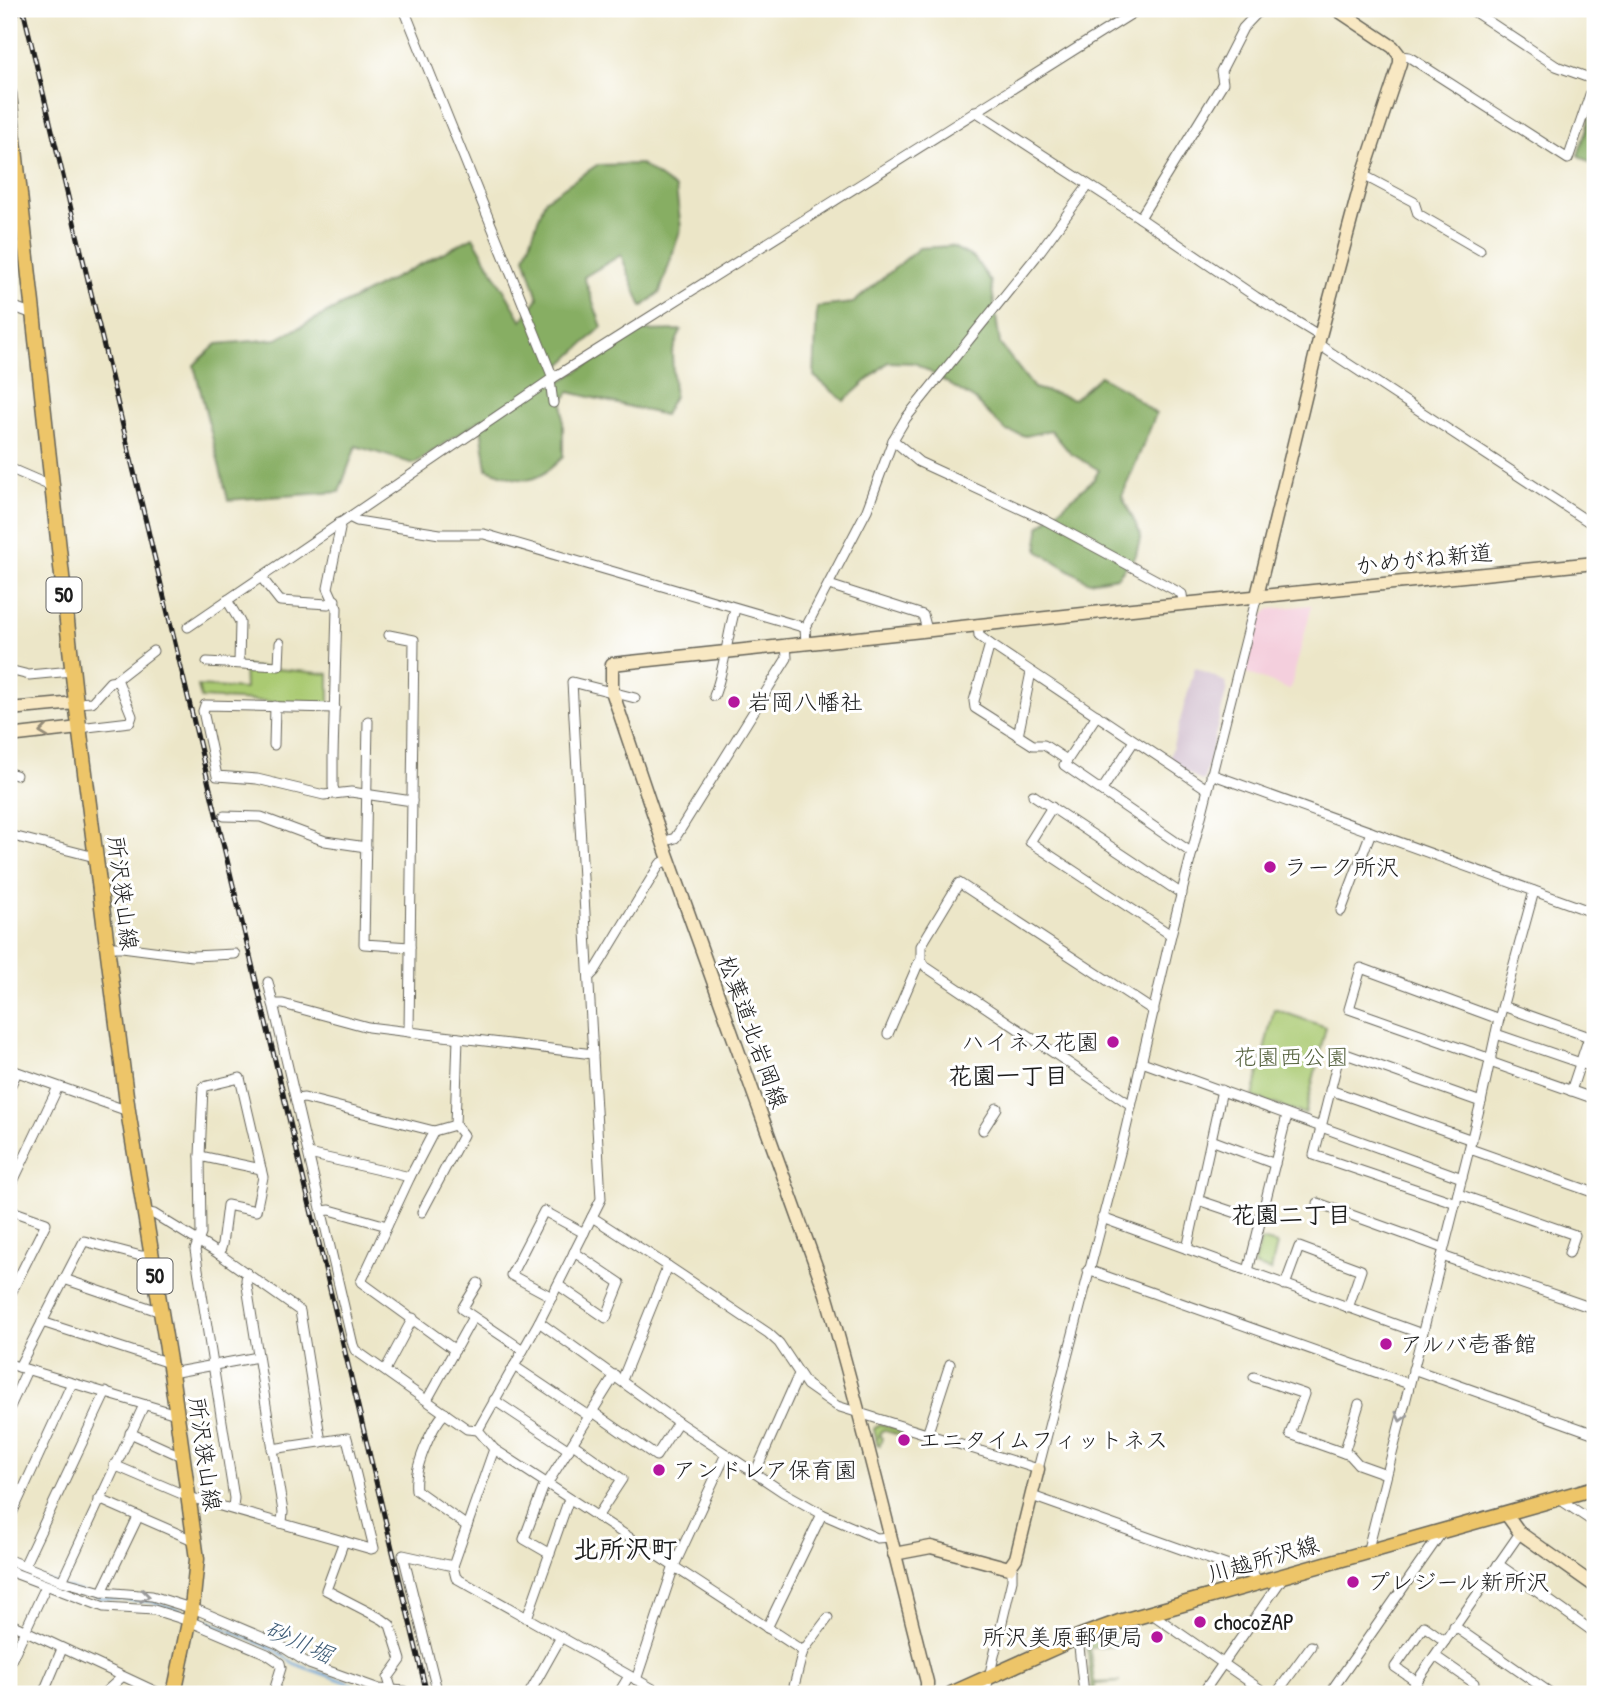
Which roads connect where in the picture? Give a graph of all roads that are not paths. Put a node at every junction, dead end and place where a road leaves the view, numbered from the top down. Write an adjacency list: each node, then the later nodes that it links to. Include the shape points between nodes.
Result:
1 (13, 9): 7 (main road)
2 (404, 9): 19 (street)
3 (1139, 9): 11 (street)
4 (1261, 9): 14 (street, via 1243,28 1221,71 1223,83)
5 (1336, 9): 8 (street)
6 (1470, 9): 9 (street, via 1556,66)
7 (9, 15)
8 (1400, 56): 9 (street, via 1409,57 1568,159); 12 (street)
9 (1595, 80)
10 (9, 94): 17 (main road, 所沢狭山線 / 50)
11 (975, 111): 13 (street); 19 (street)
12 (1363, 175): 15 (street, via 1414,202 1418,214); 18 (street)
13 (1088, 186): 14 (street); 21 (street)
14 (1140, 218): 18 (street)
15 (1480, 250)
16 (9, 305): 17 (street)
17 (33, 314): 23 (main road, 所沢狭山線 / 50)
18 (1319, 340): 26 (street); 30 (street)
19 (552, 379): 20 (street); 24 (street)
20 (553, 403)
21 (893, 440): 29 (street, via 867,510); 33 (street, via 919,462 1045,520 1182,594)
22 (9, 468): 23 (street)
23 (52, 486): 50 (main road, 所沢狭山線 / 50)
24 (349, 517): 25 (street); 34 (street, via 433,533 484,534)
25 (339, 523): 28 (street); 32 (street, via 328,588)
26 (1595, 526)
27 (1595, 563): 30 (street, かめがね新道)
28 (261, 577): 31 (street); 32 (street, via 280,601 328,604)
29 (829, 585): 37 (street); 38 (street, via 923,615)
30 (1256, 596): 33 (street, かめがね新道); 68 (street)
31 (227, 600): 36 (street); 47 (street, via 240,622)
32 (335, 600): 58 (street)
33 (1183, 603): 35 (street, かめがね新道)
34 (735, 609): 37 (street); 45 (street)
35 (978, 624): 38 (street, かめがね新道); 43 (street, via 979,636)
36 (188, 627)
37 (806, 628): 40 (street)
38 (927, 630): 40 (street, かめがね新道)
39 (389, 635): 74 (street, via 414,640)
40 (806, 642): 42 (street, かめがね新道)
41 (279, 643): 47 (street, via 279,666)
42 (786, 644): 45 (street, かめがね新道); 79 (street, via 787,658 675,838)
43 (989, 644): 51 (street); 64 (street, via 975,708)
44 (153, 651): 52 (street)
45 (725, 651): 48 (street, かめがね新道); 54 (street)
46 (207, 662): 47 (street)
47 (239, 663)
48 (612, 664): 53 (street, 松葉道北岩岡線)
49 (9, 670): 50 (street, via 29,675)
50 (72, 671): 56 (main road, 所沢狭山線 / 50)
51 (1031, 672): 60 (street); 64 (street)
52 (117, 681): 56 (street, via 110,682 92,702); 62 (street, via 131,721)
53 (612, 691): 55 (street); 79 (street, 松葉道北岩岡線); 93 (street, via 572,681)
54 (714, 696)
55 (635, 698)
56 (76, 703): 59 (street); 62 (main road, 所沢狭山線 / 50)
57 (275, 706): 58 (street); 66 (street); 71 (street, via 204,706 217,776)
58 (335, 708): 71 (street)
59 (9, 709)
60 (1097, 715): 65 (street); 67 (street)
61 (368, 721): 72 (street)
62 (79, 728): 63 (street, one-way to 63); 82 (main road, 所沢狭山線 / 50)
63 (9, 736)
64 (1018, 736): 67 (street)
65 (1135, 741): 69 (street); 70 (street)
66 (274, 744)
67 (1068, 760): 70 (street, via 1064,765)
68 (1211, 774): 69 (street); 77 (street)
69 (1208, 789): 81 (street)
70 (1102, 790): 81 (street)
71 (335, 793): 72 (street)
72 (367, 794): 74 (street); 80 (street)
73 (1034, 794): 75 (street)
74 (412, 801): 90 (street)
75 (1052, 807): 85 (street); 88 (street, via 1030,842)
76 (224, 816): 80 (street, via 261,817 325,841)
77 (1371, 832): 84 (street); 86 (street)
78 (9, 835): 82 (street)
79 (663, 842): 83 (street, 松葉道北岩岡線)
80 (366, 847): 90 (street, via 364,944)
81 (1192, 853): 85 (street)
82 (95, 857): 89 (main road, 所沢狭山線 / 50)
83 (669, 859): 93 (street, via 660,864); 197 (street, 松葉道北岩岡線, via 826,1294)
84 (1534, 891): 87 (street); 96 (street)
85 (1182, 894): 88 (street)
86 (1341, 911)
87 (1595, 913)
88 (1171, 934): 97 (street)
89 (107, 947): 91 (street, via 192,956); 120 (main road, 所沢狭山線 / 50)
90 (410, 947): 99 (street)
91 (235, 954)
92 (921, 960): 97 (street, via 921,946 959,883); 100 (street); 118 (street)
93 (589, 977): 104 (street)
94 (268, 982): 95 (street)
95 (273, 1004): 99 (street); 115 (street)
96 (1503, 1006): 98 (street); 103 (street)
97 (1154, 1011): 106 (street)
98 (1499, 1019): 101 (street); 105 (street, via 1361,968 1349,1009)
99 (409, 1032): 102 (street)
100 (888, 1034)
101 (1496, 1034): 105 (street); 107 (street)
102 (458, 1038): 104 (street); 122 (street)
103 (1592, 1038): 107 (street)
104 (593, 1054): 143 (street, via 601,1199)
105 (1491, 1060): 114 (street); 117 (street)
106 (1142, 1062): 112 (street); 118 (street)
107 (1580, 1063): 108 (street); 114 (street)
108 (1595, 1068)
109 (13, 1071): 110 (street); 111 (street)
110 (58, 1087): 120 (street); 134 (street)
111 (9, 1089)
112 (1222, 1090): 121 (street); 126 (street)
113 (1330, 1090): 117 (street, via 1340,1052); 123 (street); 127 (street)
114 (1571, 1091): 116 (street)
115 (296, 1099): 125 (street); 128 (street)
116 (1595, 1099)
117 (1482, 1102): 127 (street)
118 (1131, 1105): 144 (street)
119 (997, 1108): 124 (street)
120 (128, 1111): 141 (main road, 所沢狭山線 / 50)
121 (1287, 1115): 123 (street); 130 (street)
122 (455, 1125): 125 (street); 142 (street, via 463,1135)
123 (1321, 1128): 133 (street); 136 (street, via 1314,1155)
124 (983, 1130)
125 (434, 1131): 132 (street)
126 (1211, 1140): 130 (street); 137 (street)
127 (1471, 1145): 133 (street); 135 (street)
128 (309, 1154): 132 (street); 140 (street)
129 (200, 1156): 131 (street); 131 (street, via 203,1087 240,1078); 148 (street)
130 (1275, 1164): 145 (street)
131 (261, 1169): 153 (street, via 256,1211 227,1205)
132 (410, 1177): 146 (street)
133 (1462, 1178): 136 (street)
134 (9, 1191)
135 (1595, 1193)
136 (1457, 1199): 151 (street); 152 (street, via 1575,1235)
137 (1198, 1200): 145 (street); 149 (street)
138 (1318, 1203): 151 (street)
139 (9, 1210): 163 (street, via 46,1223)
140 (322, 1211): 146 (street); 183 (street, via 353,1345)
141 (144, 1212): 148 (street); 154 (main road, 所沢狭山線 / 50)
142 (422, 1212)
143 (592, 1217): 147 (street); 155 (street)
144 (1102, 1218): 149 (street); 156 (street)
145 (1260, 1220): 157 (street)
146 (387, 1226): 169 (street, via 361,1282)
147 (584, 1233): 150 (street); 164 (street, via 544,1212 512,1275)
148 (198, 1242): 153 (street); 178 (street, via 195,1250)
149 (1187, 1249): 157 (street)
150 (574, 1252): 161 (street); 161 (street, via 620,1283 606,1318)
151 (1443, 1252): 166 (street); 172 (street)
152 (1569, 1253)
153 (219, 1254): 158 (street)
154 (151, 1256): 159 (street, via 86,1240); 167 (main road, 所沢狭山線 / 50)
155 (668, 1266): 184 (street, via 768,1333); 186 (street)
156 (1088, 1270): 188 (street); 212 (street)
157 (1248, 1271): 162 (street)
158 (247, 1273): 175 (street); 204 (street, via 300,1311)
159 (64, 1279): 167 (street); 170 (street)
160 (478, 1283): 168 (street, via 462,1309)
161 (558, 1285): 164 (street)
162 (1285, 1285): 165 (street); 165 (street, via 1299,1247 1361,1270)
163 (9, 1297)
164 (552, 1297): 171 (street)
165 (1348, 1308): 172 (street)
166 (1595, 1309)
167 (161, 1312): 180 (main road, 所沢狭山線 / 50)
168 (473, 1317): 173 (street); 174 (street)
169 (413, 1318): 173 (street); 183 (street)
170 (42, 1322): 180 (street); 181 (street)
171 (540, 1322): 174 (street); 186 (street)
172 (1422, 1334): 182 (street)
173 (455, 1350): 190 (street)
174 (523, 1350): 179 (street)
175 (258, 1357): 178 (street); 206 (street)
176 (9, 1364): 181 (street)
177 (950, 1364): 203 (street)
178 (213, 1366): 180 (street); 222 (street)
179 (513, 1366): 191 (street); 198 (street)
180 (170, 1368): 196 (main road, 所沢狭山線 / 50)
181 (23, 1369): 187 (street); 194 (street)
182 (1413, 1369): 188 (street); 202 (street)
183 (385, 1370): 190 (street)
184 (799, 1374): 197 (street, via 828,1402); 213 (street)
185 (1254, 1377): 208 (street, via 1304,1394 1290,1434)
186 (618, 1378): 198 (street); 199 (street)
187 (72, 1383): 189 (street); 227 (street)
188 (1409, 1384): 214 (street, one-way to 214)
189 (106, 1392): 193 (street); 241 (street)
190 (427, 1400): 195 (street)
191 (494, 1400): 200 (street); 205 (street)
192 (1359, 1404): 208 (street)
193 (144, 1405): 196 (street); 201 (street)
194 (9, 1409)
195 (445, 1413): 200 (street, via 467,1429); 230 (street, via 433,1428 415,1480 416,1490)
196 (176, 1414): 210 (main road, 所沢狭山線 / 50)
197 (859, 1414): 203 (street); 233 (street, 松葉道北岩岡線)
198 (591, 1415): 199 (street, via 656,1456); 205 (street)
199 (678, 1422): 209 (street)
200 (478, 1430): 207 (street)
201 (130, 1433): 210 (street); 211 (street)
202 (1595, 1434)
203 (927, 1435): 212 (street)
204 (321, 1442): 206 (street); 235 (street, via 349,1440 374,1544 371,1549)
205 (571, 1447): 215 (street); 226 (street, via 622,1479)
206 (272, 1449): 228 (street)
207 (494, 1449): 215 (street); 230 (street)
208 (1344, 1453): 214 (street, via 1358,1464)
209 (726, 1454): 213 (street); 243 (street)
210 (184, 1457): 218 (main road, 所沢狭山線 / 50)
211 (114, 1465): 218 (street); 219 (street)
212 (1038, 1469): 217 (street)
213 (755, 1473): 223 (street)
214 (1386, 1474): 237 (street)
215 (546, 1483): 220 (street); 236 (street, via 524,1539)
216 (1595, 1488): 221 (main road, 川越所沢線)
217 (1032, 1496): 244 (street); 248 (street, via 1254,1575)
218 (189, 1497): 222 (street); 234 (main road, 所沢狭山線 / 50)
219 (99, 1499): 225 (street); 247 (street)
220 (569, 1499): 226 (street); 236 (street)
221 (1559, 1499): 224 (main road, 川越所沢線); 229 (street)
222 (233, 1508): 228 (street)
223 (822, 1514): 233 (street, via 877,1538); 258 (street)
224 (1507, 1515): 231 (main road, 川越所沢線); 232 (street)
225 (138, 1517): 234 (street); 251 (street)
226 (597, 1517): 243 (street)
227 (9, 1520)
228 (282, 1522): 235 (street)
229 (1595, 1523)
230 (467, 1525): 242 (street)
231 (1443, 1532): 237 (main road, 川越所沢線); 294 (street)
232 (1520, 1533): 240 (street); 249 (street)
233 (890, 1537): 238 (street, 松葉道北岩岡線)
234 (195, 1541): 253 (main road, 所沢狭山線 / 50, via 197,1573)
235 (344, 1541): 275 (street, via 326,1590 390,1626 401,1660 388,1678)
236 (550, 1553): 254 (street)
237 (1367, 1553): 246 (main road, 川越所沢線)
238 (894, 1554): 244 (street, via 931,1547 1003,1568); 287 (street, 松葉道北岩岡線)
239 (9, 1560): 241 (street)
240 (1498, 1564): 257 (street); 260 (street)
241 (24, 1566): 247 (street)
242 (453, 1566): 254 (street, via 456,1578); 282 (street, via 403,1555)
243 (674, 1566): 258 (street); 271 (street)
244 (1012, 1566): 272 (street)
245 (9, 1571): 250 (street)
246 (1284, 1576): 248 (main road, 川越所沢線); 268 (street)
247 (62, 1581): 251 (street)
248 (1257, 1584): 252 (main road, 川越所沢線)
249 (1595, 1586)
250 (46, 1587): 253 (street, via 104,1607); 259 (street)
251 (102, 1592): 253 (street, one-way to 253, via 152,1596)
252 (1152, 1614): 262 (main road, 川越所沢線); 268 (street)
253 (190, 1615): 275 (street, via 278,1644 309,1664); 280 (main road, 所沢狭山線 / 50); 281 (street, via 275,1659 281,1668)
254 (527, 1618): 261 (street)
255 (828, 1618): 266 (street)
256 (9, 1623): 259 (street)
257 (1454, 1626): 263 (street); 296 (street)
258 (767, 1628): 266 (street)
259 (25, 1631): 265 (street); 269 (street)
260 (1595, 1633)
261 (561, 1637): 271 (street); 283 (street)
262 (1079, 1637): 272 (main road, 川越所沢線); 290 (street)
263 (1445, 1641): 267 (street); 273 (street, via 1424,1626 1395,1667)
264 (1311, 1646): 293 (street)
265 (62, 1649): 270 (street); 277 (street)
266 (803, 1651): 286 (street)
267 (1435, 1656): 273 (street); 274 (street)
268 (1224, 1664): 291 (street); 292 (street)
269 (9, 1665)
270 (122, 1676): 278 (street); 279 (street)
271 (633, 1677): 284 (street); 285 (street)
272 (989, 1678): 288 (main road, 川越所沢線); 289 (street)
273 (1417, 1682): 295 (street)
274 (1474, 1683)
275 (392, 1691): 276 (street)
276 (405, 1691)
277 (43, 1694)
278 (103, 1694)
279 (161, 1694)
280 (174, 1694)
281 (273, 1694)
282 (438, 1694)
283 (529, 1694)
284 (618, 1694)
285 (662, 1694)
286 (792, 1694)
287 (927, 1694)
288 (951, 1694)
289 (985, 1694)
290 (1084, 1694)
291 (1202, 1694)
292 (1268, 1694)
293 (1276, 1694)
294 (1329, 1694)
295 (1408, 1694)
296 (1552, 1694)

